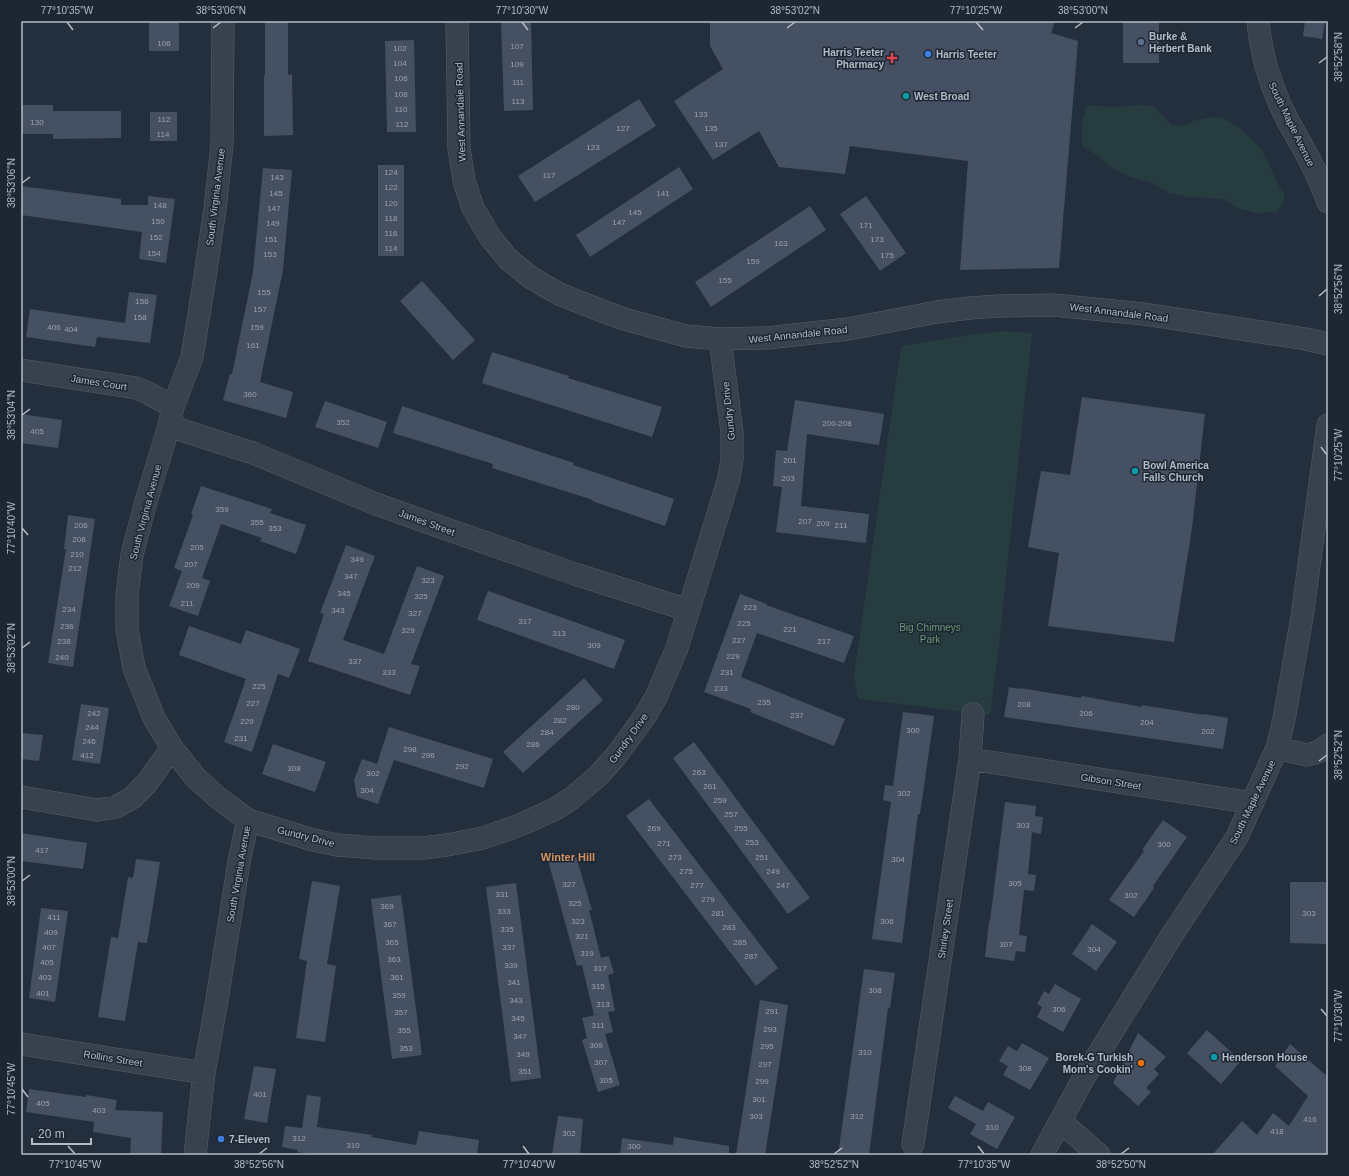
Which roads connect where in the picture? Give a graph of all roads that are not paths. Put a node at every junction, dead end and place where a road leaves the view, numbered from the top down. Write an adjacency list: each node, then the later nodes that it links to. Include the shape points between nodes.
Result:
1 (223, 21): 8 (street, South Virginia Avenue, via 222,145 215,209 192,357)
2 (457, 21): 5 (street, West Annandale Road, via 459,148 464,181 473,208 490,237 508,259 530,277 579,302 624,319 686,336)
3 (1258, 21): 4 (street, South Maple Avenue, via 1262,50 1276,95)
4 (1328, 202)
5 (720, 340): 6 (street, West Annandale Road, via 767,338 866,326 937,312 992,306 1053,305 1144,314); 10 (street, Gundry Drive, via 732,432 732,459 727,485)
6 (1328, 344)
7 (21, 370): 8 (street, James Court, via 136,388 148,393)
8 (171, 417): 10 (street, James Street, via 376,504 575,574); 13 (street, South Virginia Avenue, via 132,555 126,612 134,668 154,718)
9 (1328, 425): 14 (street, South Maple Avenue, via 1302,617)
10 (688, 610): 18 (street, Gundry Drive, via 677,648 656,696 616,756 598,776 572,798 520,826 483,838 446,845 376,848 312,840)
11 (974, 714): 15 (street, Shirley Street)
12 (1328, 745): 14 (street, via 1318,752 1307,755)
13 (172, 748): 16 (street, via 146,784 132,798 116,807 97,810); 18 (street, South Virginia Avenue, via 195,777 217,798)
14 (1277, 748): 17 (street, South Maple Avenue)
15 (970, 759): 17 (street, Gibson Street); 22 (street, Shirley Street)
16 (21, 797)
17 (1253, 803): 21 (street, South Maple Avenue, via 1237,837 1090,1066)
18 (248, 820): 20 (street, South Virginia Avenue)
19 (21, 1044): 20 (street, Rollins Street)
20 (204, 1073): 23 (street, South Virginia Avenue)
21 (1060, 1121): 24 (street, South Maple Avenue); 25 (street)
22 (913, 1144)
23 (195, 1155)
24 (1042, 1155)
25 (1099, 1155)

